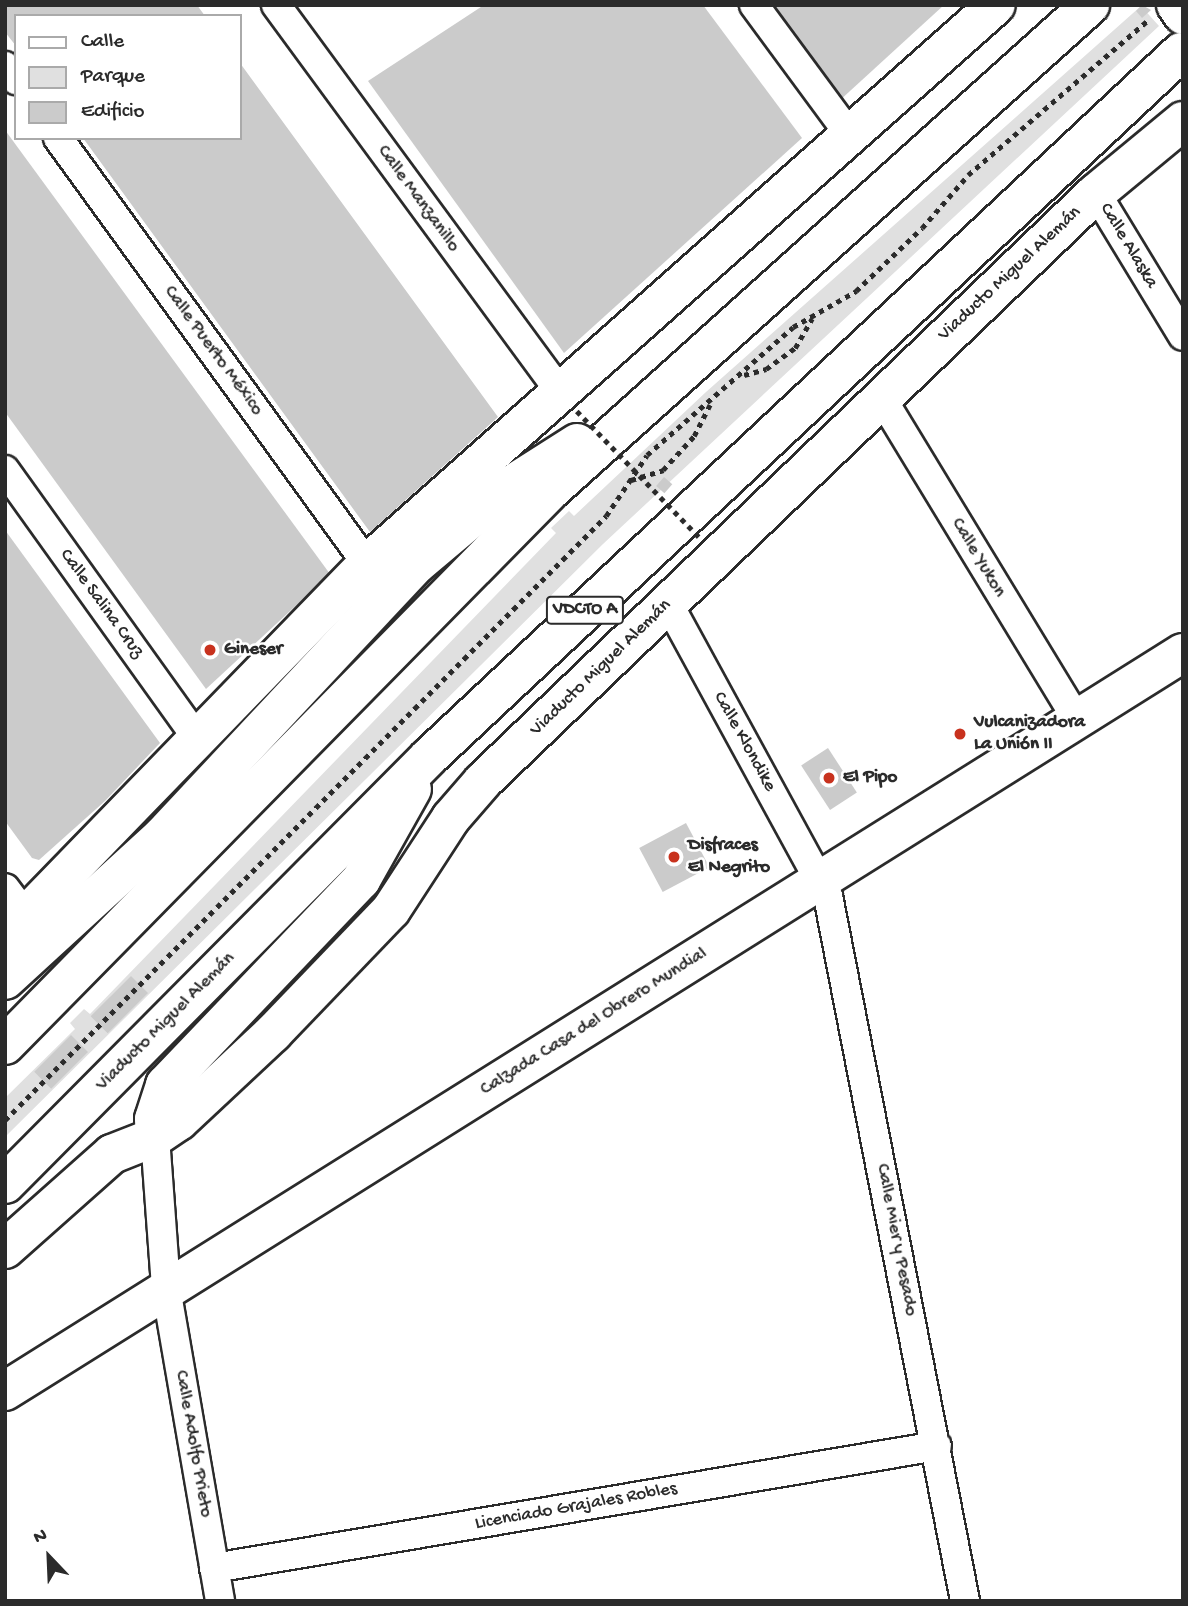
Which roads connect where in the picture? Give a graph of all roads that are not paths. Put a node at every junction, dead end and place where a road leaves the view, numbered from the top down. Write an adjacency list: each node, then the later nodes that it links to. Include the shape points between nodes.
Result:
1 (276, 5): 12 (street, Calle Manzanillo)
2 (754, 5): 7 (street)
3 (996, 5): 7 (main road)
4 (1090, 5): 13 (main road)
5 (1181, 52): 20 (main road, Viaducto Miguel Alemán / VDCTO A)
6 (1183, 121): 9 (main road, Viaducto Miguel Alemán)
7 (850, 135): 12 (main road)
8 (59, 140): 15 (street, Calle Puerto México)
9 (1096, 193): 10 (street, Calle Alaska); 11 (main road, Viaducto Miguel Alemán)
10 (1183, 336)
11 (881, 397): 16 (main road, Viaducto Miguel Alemán); 18 (street, Calle Yukon)
12 (569, 402): 15 (main road)
13 (645, 403): 23 (main road, via 541,465 451,533 163,835); 24 (main road, via 549,492)
14 (5, 470): 19 (street, Calle Salina Cruz)
15 (368, 564): 19 (main road)
16 (668, 603): 21 (street, Calle Klondike); 25 (main road, Viaducto Miguel Alemán, via 483,781 451,818 391,910 273,1033 179,1121)
17 (1183, 653): 18 (main road, Calzada Casa del Obrero Mundial)
18 (1076, 718): 21 (main road, Calzada Casa del Obrero Mundial)
19 (197, 738): 22 (main road)
20 (429, 757): 25 (main road, via 362,880 165,1085 154,1119); 26 (main road, Viaducto Miguel Alemán / VDCTO A)
21 (821, 881): 28 (main road, Calzada Casa del Obrero Mundial); 30 (street, Calle Mier y Pesado, via 831,910)
22 (11, 912)
23 (5, 980)
24 (5, 1045)
25 (155, 1137): 27 (main road, Viaducto Miguel Alemán, via 112,1154); 28 (street, Calle Adolfo Prieto)
26 (5, 1184)
27 (5, 1249)
28 (166, 1288): 29 (main road, Calzada Casa del Obrero Mundial); 31 (street, Calle Adolfo Prieto)
29 (5, 1391)
30 (937, 1446): 31 (street, Licenciado Grajales Robles); 33 (street, Calle Mier y Pesado)
31 (214, 1568): 32 (street, Calle Adolfo Prieto)
32 (219, 1601)
33 (965, 1601)

